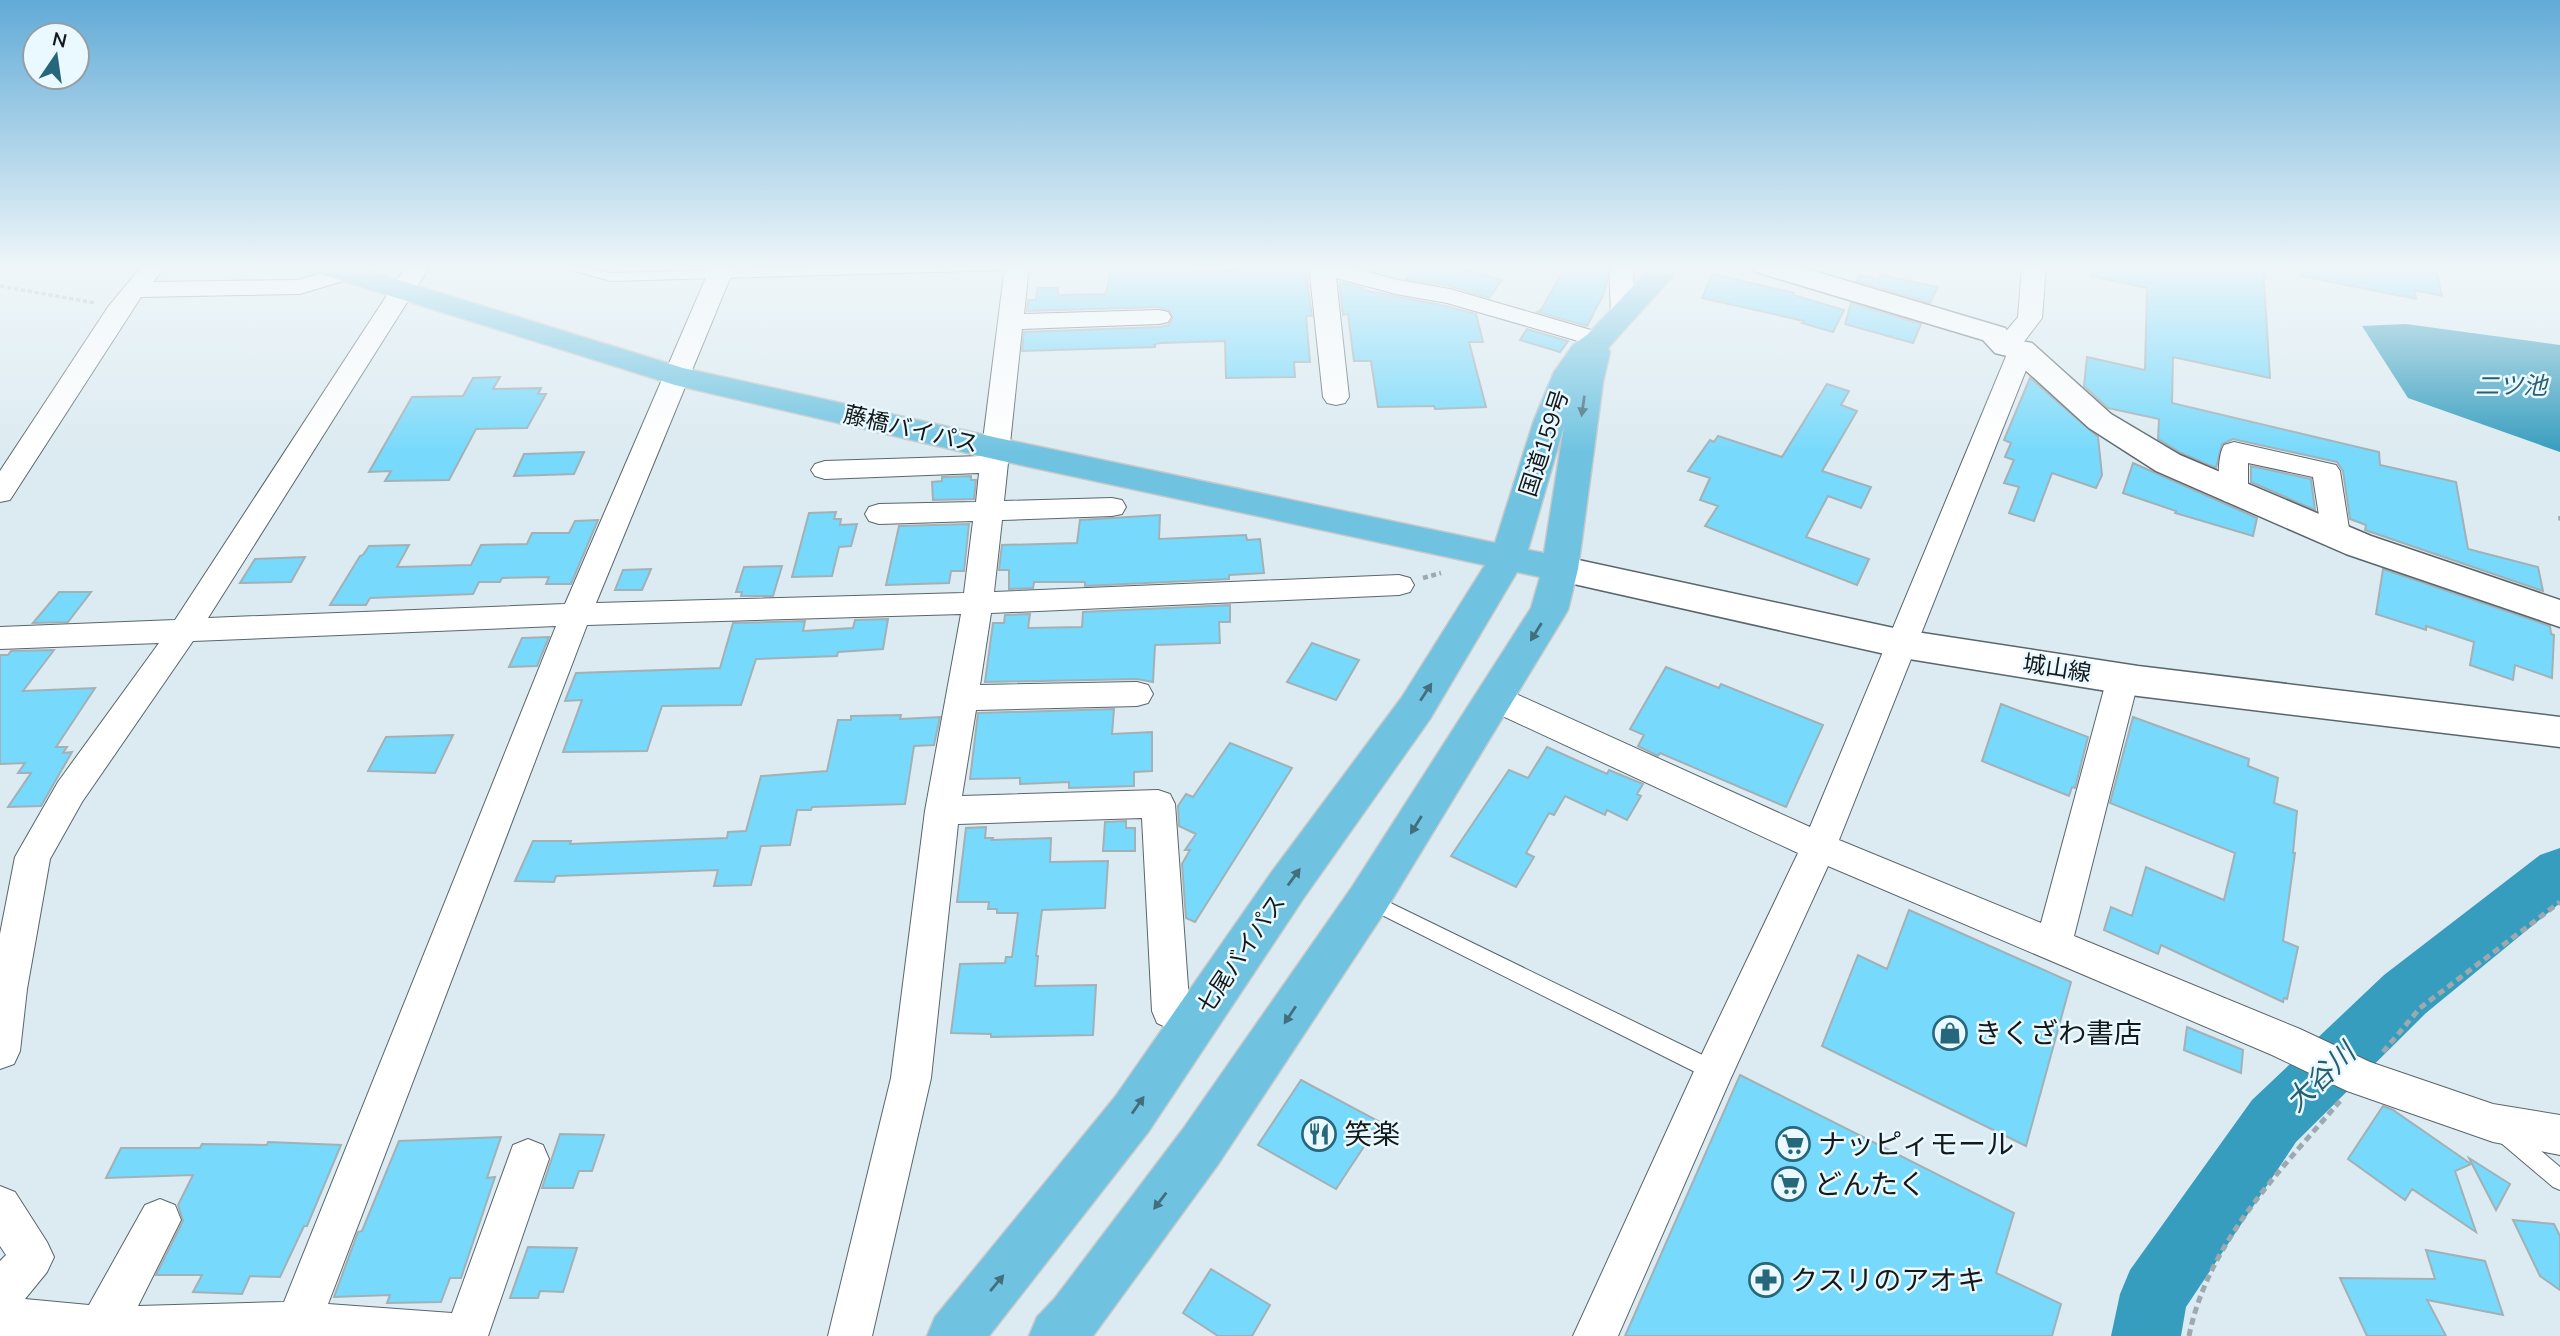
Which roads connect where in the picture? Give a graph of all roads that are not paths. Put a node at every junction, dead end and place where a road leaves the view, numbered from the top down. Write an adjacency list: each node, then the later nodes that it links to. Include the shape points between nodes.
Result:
1 (107, 328): 17 (street)
2 (378, 328): 29 (street)
3 (546, 328): 13 (highway, 藤橋バイパス)
4 (696, 328): 13 (street)
5 (1011, 328): 15 (street)
6 (1329, 328): 14 (street)
7 (1560, 328): 11 (street)
8 (1610, 328): 11 (highway, 国道159号)
9 (1977, 328): 12 (main road)
10 (2024, 328): 12 (street)
11 (1599, 340): 23 (highway, 国道159号, via 1584,352 1560,391); 24 (highway, 国道159号, one-way to 24, via 1587,382)
12 (2013, 349): 18 (main road, via 2101,422 2173,467); 31 (street)
13 (675, 376): 15 (highway, 藤橋バイパス); 27 (street)
14 (1336, 397)
15 (996, 456): 16 (street); 20 (street); 23 (highway, 藤橋バイパス)
16 (825, 470)
17 (0, 493)
18 (2234, 494): 22 (main road); 22 (street, via 2234,451 2326,471)
19 (1112, 507): 20 (street)
20 (989, 512): 21 (street); 26 (street)
21 (879, 514)
22 (2336, 536): 28 (main road)
23 (1508, 557): 24 (highway, 藤橋バイパス); 41 (highway, 七尾バイパス, one-way to 23, via 1416,708)
24 (1560, 569): 31 (main road, 城山線); 35 (highway, one-way to 35, via 1549,610)
25 (1399, 585): 26 (street)
26 (978, 603): 27 (street); 34 (street)
27 (576, 614): 29 (street); 53 (street)
28 (2560, 614)
29 (183, 632): 30 (street); 42 (street, via 70,792 33,857)
30 (0, 638)
31 (1903, 644): 32 (main road, 城山線); 38 (street)
32 (2123, 678): 36 (main road, 城山線); 40 (street)
33 (1137, 694): 34 (street)
34 (961, 698): 37 (street)
35 (1494, 698): 38 (street); 39 (highway, one-way to 39)
36 (2560, 732)
37 (942, 811): 41 (street, via 1158,804 1171,1011); 56 (street, via 911,1079)
38 (1819, 847): 40 (street); 43 (street)
39 (1367, 900): 43 (lane); 58 (highway, one-way to 58, via 1201,1146)
40 (2053, 945): 44 (street, via 2355,1075)
41 (1195, 1023): 57 (highway, 七尾バイパス, one-way to 41, via 1132,1114)
42 (0, 1051)
43 (1714, 1071): 59 (street)
44 (2493, 1123): 45 (street); 47 (lane)
45 (2560, 1135)
46 (528, 1159): 55 (street)
47 (2560, 1180)
48 (0, 1207): 50 (street, via 32,1257)
49 (160, 1220): 52 (street)
50 (0, 1295)
51 (0, 1319): 52 (street)
52 (102, 1329): 53 (street)
53 (295, 1330): 54 (street)
54 (460, 1336)
55 (466, 1336)
56 (850, 1336)
57 (954, 1336)
58 (1056, 1336)
59 (1595, 1336)

